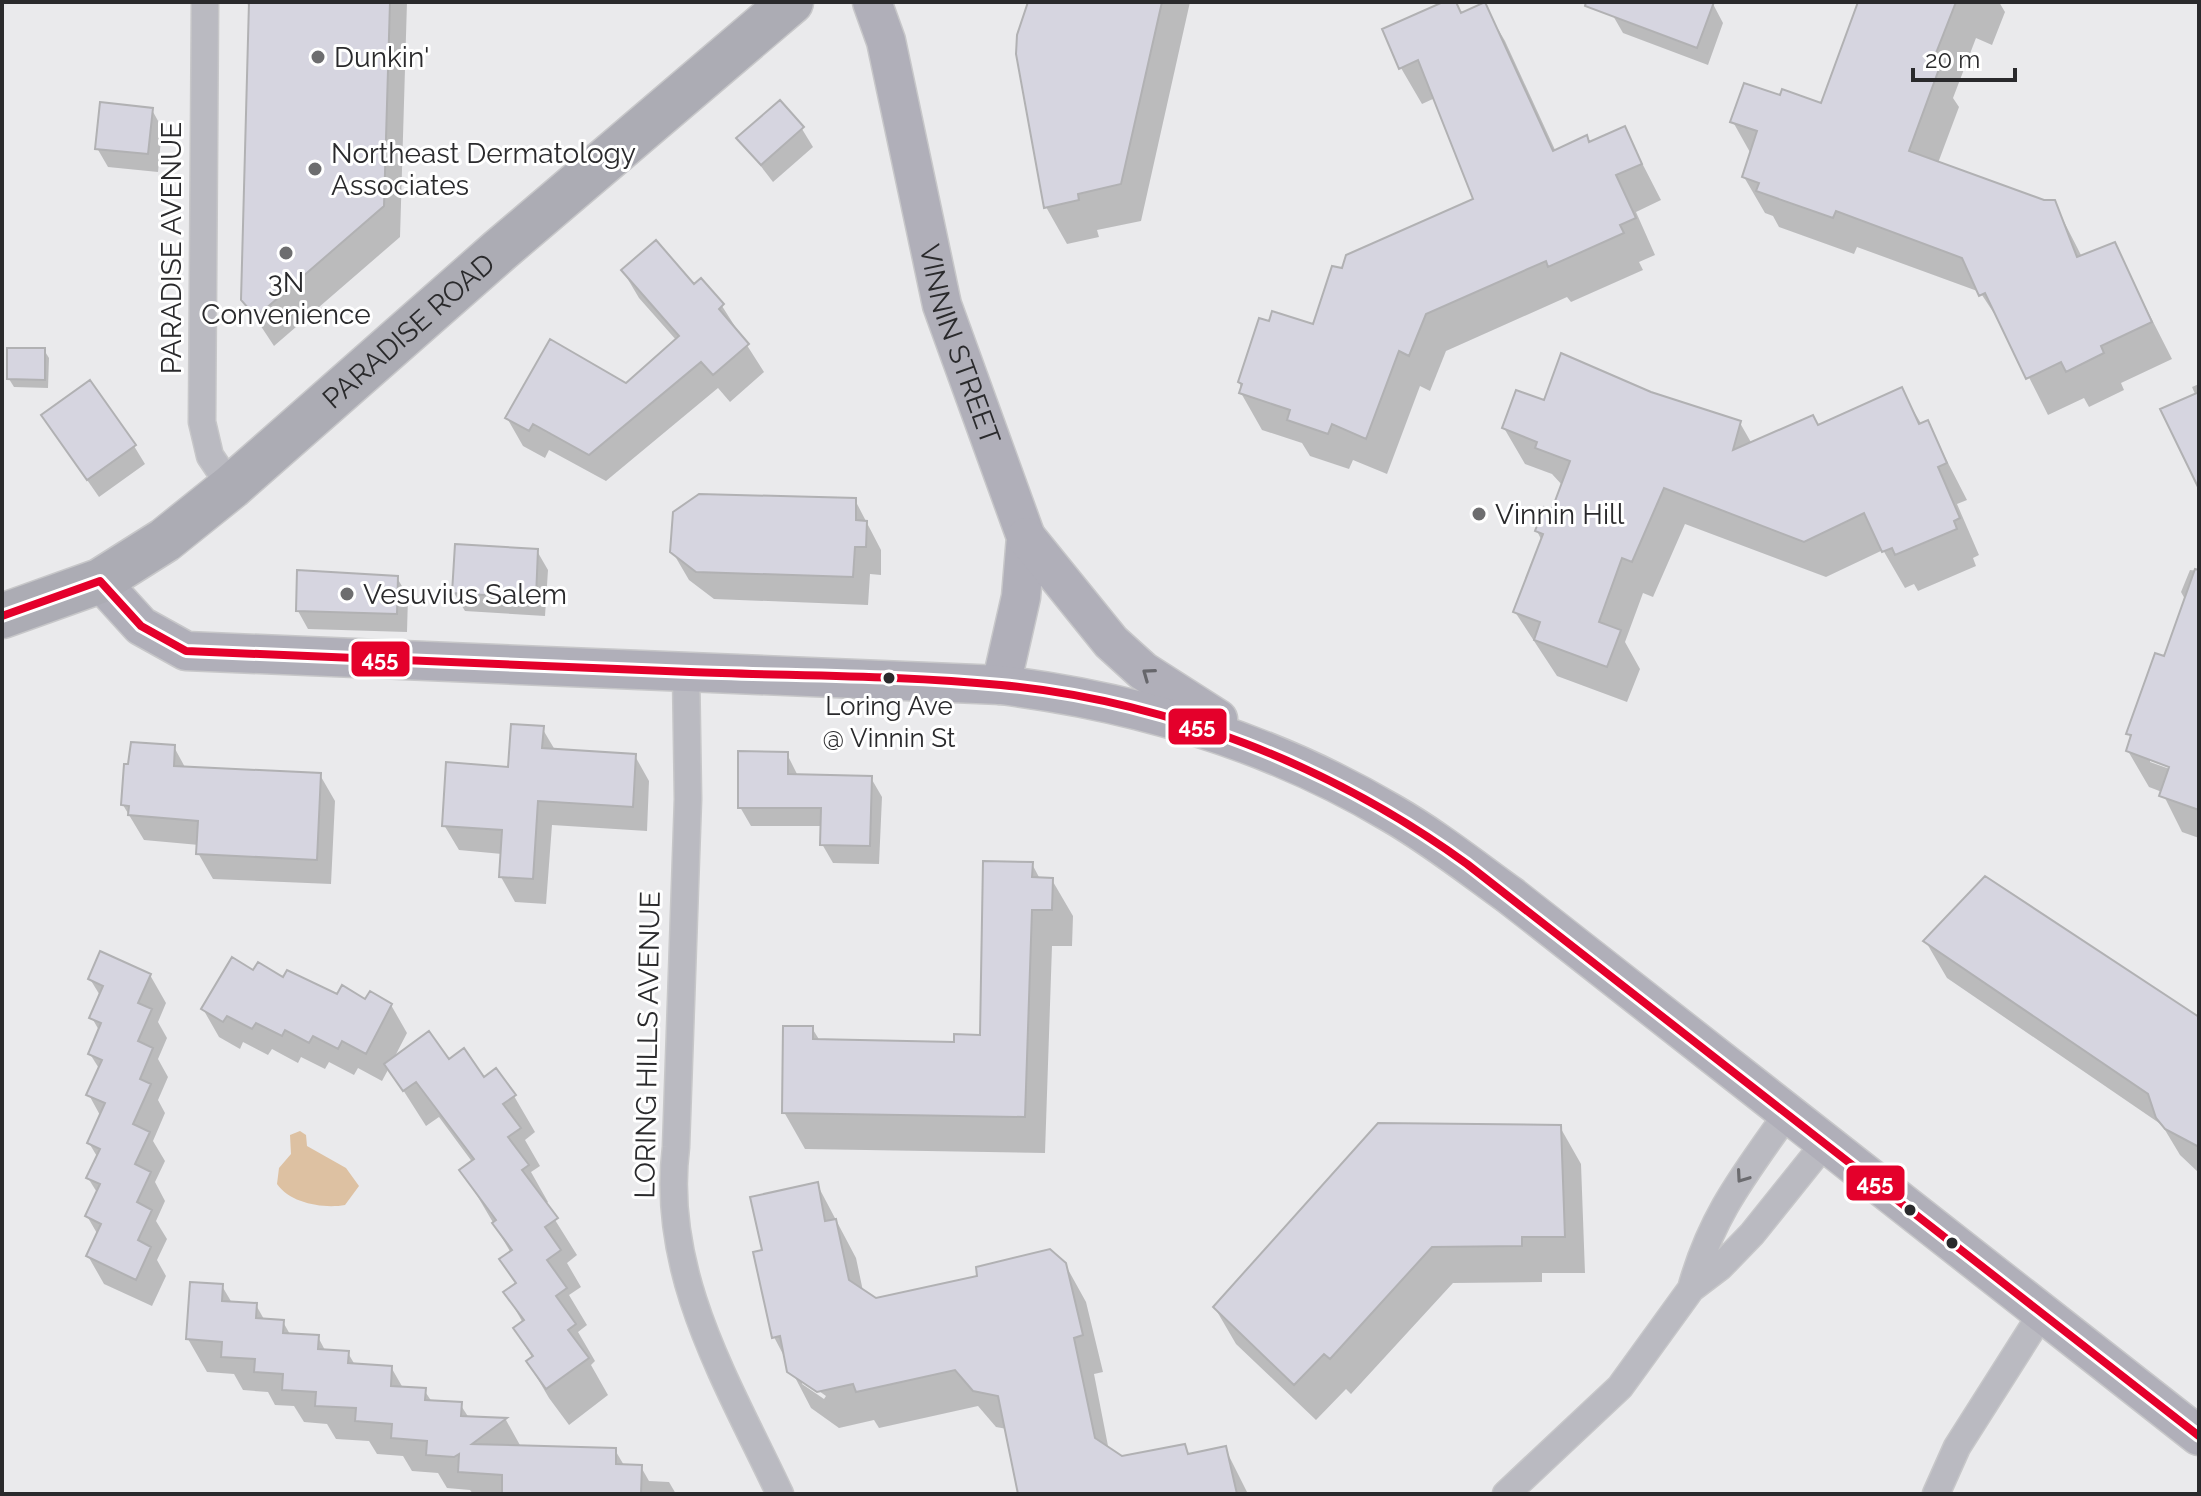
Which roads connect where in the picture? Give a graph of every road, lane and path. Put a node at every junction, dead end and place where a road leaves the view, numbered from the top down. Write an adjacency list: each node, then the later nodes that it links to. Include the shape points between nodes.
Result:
1 (205, 2): 4 (street, PARADISE AVENUE, via 202,422 210,456)
2 (791, 2): 4 (highway, PARADISE ROAD)
3 (872, 2): 5 (main road, VINNIN STREET, via 886,41 942,305)
4 (231, 487): 6 (highway, PARADISE ROAD, via 165,540)
5 (1026, 537): 9 (main road, VINNIN STREET, via 1021,597); 10 (main road, one-way to 5, via 1143,671 1083,611)
6 (100, 581): 7 (highway, PARADISE ROAD); 8 (main road, via 141,626 186,651)
7 (2, 616)
8 (686, 672): 9 (main road); 17 (street, LORING HILLS AVENUE, via 688,799 671,1187 690,1296 717,1366)
9 (1001, 685): 10 (main road, via 1115,703)
10 (1286, 759): 11 (main road, via 1393,814 1447,850)
11 (1787, 1114): 12 (main road); 13 (street, one-way to 13, via 1723,1204 1703,1244)
12 (1825, 1143): 13 (street, via 1752,1234); 14 (main road)
13 (1691, 1289): 16 (street, via 1620,1387)
14 (2042, 1313): 15 (main road); 18 (street, via 1957,1447)
15 (2199, 1436)
16 (1509, 1493)
17 (780, 1494)
18 (1936, 1494)

